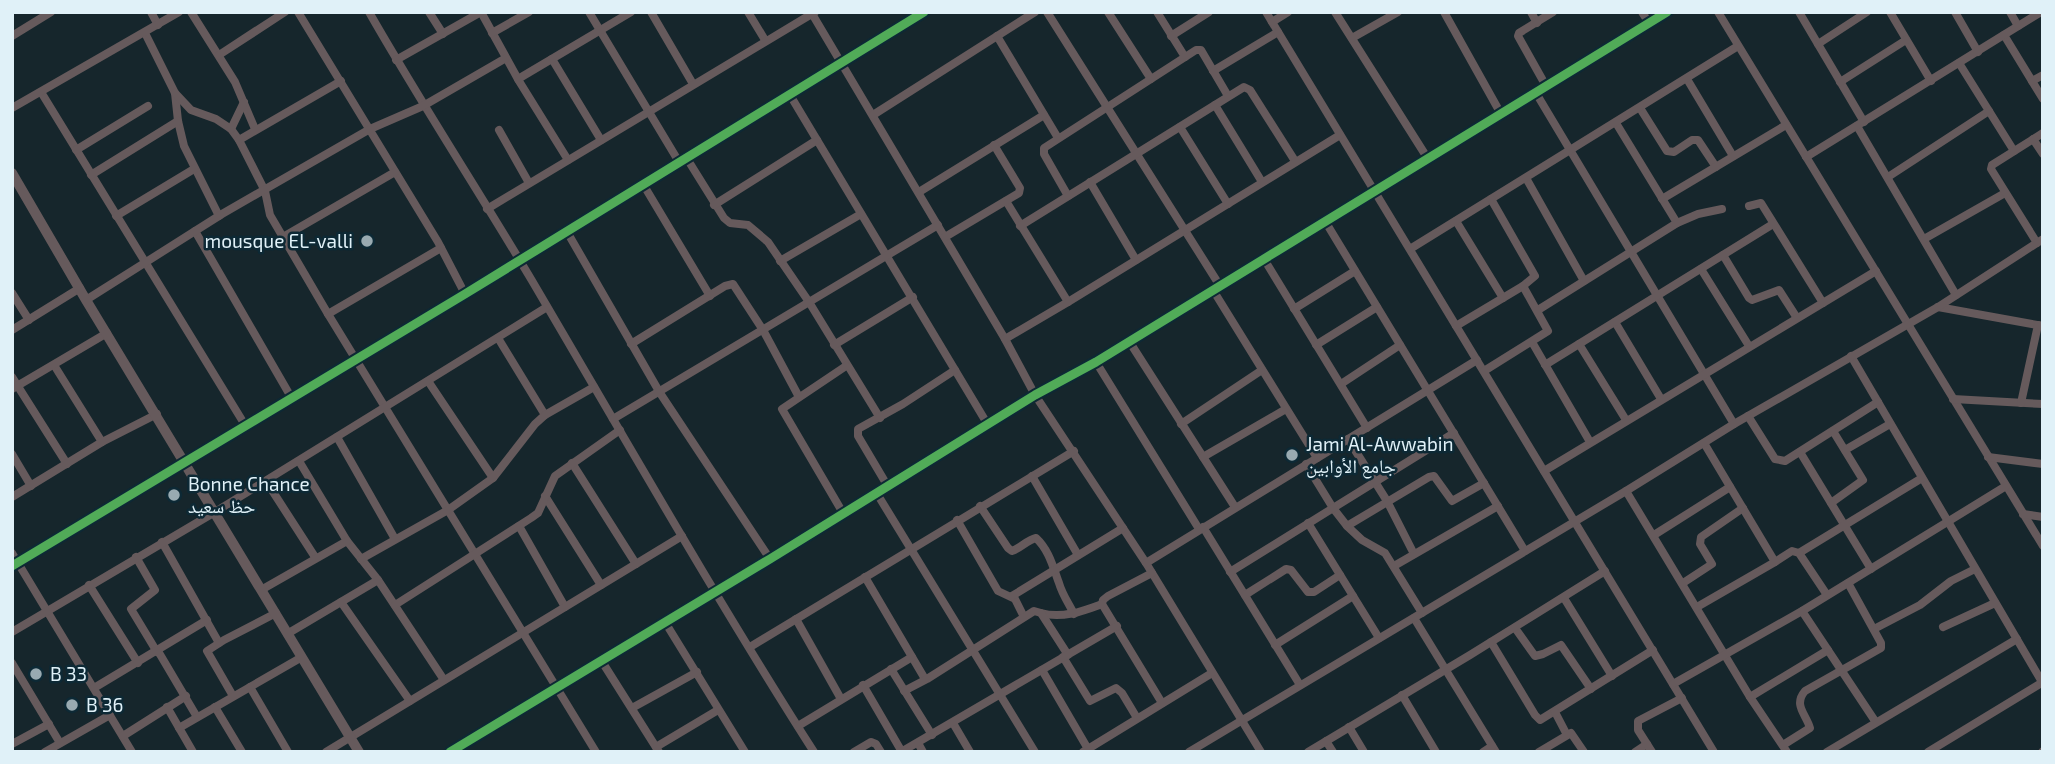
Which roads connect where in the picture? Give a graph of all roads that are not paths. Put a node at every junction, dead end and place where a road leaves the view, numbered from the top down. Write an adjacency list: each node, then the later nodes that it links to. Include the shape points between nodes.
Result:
1 (51, 12): 38 (street)
2 (150, 12): 43 (street)
3 (179, 12): 43 (street)
4 (191, 12): 60 (street)
5 (285, 12): 60 (street)
6 (298, 12): 72 (street)
7 (369, 12): 64 (street)
8 (429, 12): 49 (street)
9 (481, 12): 48 (street); 49 (street)
10 (529, 12): 39 (street)
11 (589, 12): 45 (street)
12 (631, 12): 45 (street)
13 (651, 12): 76 (street)
14 (748, 12): 55 (street)
15 (924, 12): 65 (street)
16 (1035, 12): 52 (street)
17 (1047, 12): 88 (street)
18 (1108, 12): 70 (street)
19 (1157, 12): 53 (street)
20 (1266, 12): 40 (street)
21 (1288, 12): 40 (street)
22 (1335, 12): 54 (street)
23 (1398, 12): 54 (street)
24 (1444, 12): 93 (street)
25 (1531, 12): 41 (street)
26 (1553, 12): 41 (street)
27 (1642, 12): 42 (street)
28 (1667, 12): 42 (street)
29 (1718, 12): 58 (street)
30 (1799, 12): 57 (street)
31 (1867, 12): 57 (street)
32 (1890, 12): 56 (street)
33 (1955, 12): 59 (street)
34 (2010, 12): 44 (street)
35 (2042, 12): 44 (street)
36 (813, 13): 55 (street); 65 (street)
37 (1206, 13): 53 (street)
38 (39, 15): 51 (street)
39 (516, 15): 48 (street)
40 (1272, 22): 46 (street)
41 (1537, 23): 77 (street, via 1518,36)
42 (1649, 23): 77 (street)
43 (158, 24): 47 (street)
44 (2018, 26): 50 (street)
45 (600, 31): 63 (street); 91 (street)
46 (1278, 32): 67 (street); 106 (street)
47 (145, 33): 78 (street); 79 (street)
48 (492, 33): 62 (street)
49 (443, 34): 64 (street)
50 (2004, 35): 59 (street); 74 (street)
51 (12, 36)
52 (997, 36): 94 (street); 95 (street)
53 (1171, 36): 61 (street)
54 (1352, 38): 120 (street)
55 (765, 40): 76 (street)
56 (1906, 40): 73 (street); 75 (street)
57 (1818, 44): 75 (street)
58 (1738, 46): 71 (street); 99 (street)
59 (1978, 52): 66 (street)
60 (219, 55): 84 (street)
61 (1185, 57): 67 (street, via 1201,50); 70 (street)
62 (506, 58): 69 (street); 87 (street)
63 (552, 59): 69 (street); 110 (street)
64 (396, 60): 87 (street)
65 (842, 63): 81 (street); 94 (street)
66 (1959, 63): 73 (street); 92 (street)
67 (1213, 71): 82 (street)
68 (2043, 75): 74 (street)
69 (518, 79): 121 (street)
70 (1151, 79): 88 (street)
71 (1687, 79): 90 (street); 118 (street)
72 (341, 81): 102 (street); 103 (street)
73 (1931, 81): 98 (street)
74 (2032, 81): 83 (street)
75 (1840, 82): 98 (street)
76 (693, 84): 91 (street)
77 (1546, 86): 80 (street)
78 (41, 92): 89 (street); 113 (street)
79 (175, 93): 96 (street); 101 (street, via 191,110)
80 (1536, 93): 93 (street); 114 (street)
81 (790, 95): 111 (street); 122 (street)
82 (1228, 96): 85 (street); 123 (street, via 1244,87 1250,90)
83 (2043, 99)
84 (244, 102): 101 (street); 102 (street)
85 (1215, 105): 100 (street); 133 (street)
86 (148, 106): 113 (street)
87 (423, 106): 103 (street); 147 (street)
88 (1108, 106): 107 (street); 116 (street)
89 (12, 108)
90 (1640, 108): 97 (street); 124 (street, via 1667,151 1698,140)
91 (648, 111): 110 (street); 122 (street)
92 (1989, 111): 115 (street); 129 (street)
93 (1501, 114): 120 (street)
94 (873, 115): 138 (street)
95 (1044, 115): 107 (street); 112 (street)
96 (178, 121): 125 (street); 128 (street)
97 (1616, 123): 114 (street); 142 (street)
98 (1860, 124): 119 (street); 129 (street)
99 (1786, 125): 118 (street); 119 (street)
100 (1180, 127): 116 (street); 144 (street)
101 (231, 129): 109 (street)
102 (255, 129): 109 (street)
103 (370, 129): 126 (street); 136 (street)
104 (499, 130): 132 (street)
105 (2043, 132): 108 (street)
106 (1340, 135): 123 (street); 137 (street)
107 (1058, 138): 140 (street, via 1042,150)
108 (2033, 139): 115 (street); 117 (street)
109 (239, 140): 136 (street)
110 (601, 140): 121 (street)
111 (817, 141): 145 (street); 149 (street)
112 (994, 145): 138 (street); 143 (street, via 1020,190)
113 (76, 150): 128 (street)
114 (1570, 150): 130 (street); 167 (street)
115 (2014, 151): 139 (street, via 1991,169)
116 (1138, 153): 131 (street); 159 (street)
117 (2043, 154)
118 (1733, 156): 124 (street)
119 (1806, 157): 177 (street)
120 (1428, 159): 137 (street)
121 (568, 160): 132 (street)
122 (682, 160): 134 (street); 145 (street)
123 (1295, 162): 133 (street)
124 (1716, 167): 142 (street)
125 (194, 169): 150 (street); 151 (street)
126 (395, 172): 161 (street); 165 (street)
127 (12, 173): 135 (street)
128 (91, 175): 150 (street)
129 (1888, 177): 163 (street)
130 (1525, 178): 141 (street); 178 (street)
131 (1090, 182): 140 (street); 172 (street)
132 (529, 183): 147 (street)
133 (1262, 183): 144 (street)
134 (643, 184): 158 (street); 185 (street)
135 (17, 188): 180 (street)
136 (265, 191): 151 (street); 161 (street, via 270,215)
137 (1375, 191): 152 (street); 166 (street)
138 (919, 192): 156 (street)
139 (2005, 193): 163 (street); 164 (street)
140 (1068, 196): 157 (street)
141 (1491, 199): 153 (street); 179 (street, via 1535,273)
142 (1662, 199): 154 (street)
143 (1006, 201): 157 (street); 162 (street)
144 (1228, 204): 159 (street)
145 (714, 205): 173 (street, via 730,223 756,230)
146 (1749, 206): 155 (street, via 1761,203)
147 (487, 209): 170 (street)
148 (1722, 209): 154 (street)
149 (861, 214): 169 (street); 173 (street)
150 (116, 216): 174 (street)
151 (219, 216): 160 (street)
152 (1325, 221): 171 (street); 176 (street)
153 (1456, 221): 166 (street); 188 (street)
154 (1677, 223): 167 (street)
155 (1773, 224): 168 (street); 192 (street)
156 (938, 225): 162 (street); 169 (street)
157 (1020, 226): 191 (street)
158 (566, 230): 170 (street); 212 (street)
159 (1185, 230): 172 (street); 181 (street)
160 (195, 231): 174 (street); 237 (street)
161 (283, 237): 198 (street)
162 (945, 237): 209 (street)
163 (1924, 239): 184 (street)
164 (2040, 241): 184 (street)
165 (441, 248): 183 (street); 198 (street)
166 (1410, 249): 204 (street)
167 (1632, 252): 178 (street); 186 (street)
168 (1723, 255): 175 (street); 199 (street, via 1749,298 1779,290)
169 (888, 256): 187 (street); 190 (street)
170 (519, 259): 183 (street); 193 (street)
171 (1264, 259): 181 (street); 196 (street)
172 (1136, 260): 191 (street)
173 (780, 261): 190 (street)
174 (145, 263): 189 (street); 255 (street)
175 (1701, 269): 186 (street); 217 (street)
176 (1355, 271): 194 (street); 196 (street)
177 (1876, 271): 192 (street); 202 (street)
178 (1584, 281): 197 (street)
179 (1523, 286): 188 (street); 197 (street)
180 (80, 288): 189 (street); 200 (street)
181 (1216, 288): 210 (street); 226 (street)
182 (12, 293): 200 (street)
183 (465, 294): 219 (street)
184 (1956, 295): 195 (street)
185 (710, 296): 206 (street, via 733,284); 212 (street)
186 (1658, 296): 201 (street); 228 (street)
187 (913, 297): 214 (street); 225 (street)
188 (1503, 298): 204 (street)
189 (86, 300): 207 (street)
190 (809, 302): 206 (street); 214 (street)
191 (1068, 302): 209 (street)
192 (1823, 303): 199 (street)
193 (547, 307): 208 (street); 233 (street)
194 (1377, 307): 215 (street); 216 (street)
195 (1938, 307): 202 (street); 203 (street)
196 (1294, 309): 215 (street)
197 (1538, 310): 211 (street, via 1549,329)
198 (328, 314): 219 (street)
199 (1797, 318): 217 (street)
200 (29, 320): 205 (street)
201 (1615, 322): 213 (street); 240 (street)
202 (1908, 322): 218 (street); 239 (street)
203 (2040, 325): 242 (street)
204 (1456, 326): 220 (street)
205 (12, 330)
206 (763, 330): 235 (street); 238 (street)
207 (107, 333): 222 (street); 246 (street)
208 (498, 338): 230 (street); 247 (street)
209 (1005, 339): 236 (street)
210 (1129, 341): 221 (street); 252 (street)
211 (1532, 342): 223 (street); 227 (street)
212 (631, 344): 235 (street)
213 (1579, 344): 223 (street); 251 (street)
214 (834, 345): 224 (street)
215 (1316, 345): 231 (street)
216 (1400, 345): 231 (street); 234 (street)
217 (1749, 346): 228 (street)
218 (1851, 356): 241 (street); 248 (street)
219 (355, 358): 237 (street); 244 (street)
220 (1476, 360): 227 (street); 234 (street)
221 (1096, 362): 236 (street); 314 (street)
222 (54, 365): 232 (street); 263 (street)
223 (1545, 365): 264 (street)
224 (846, 366): 238 (street); 249 (street)
225 (955, 370): 249 (street); 256 (street)
226 (1262, 370): 245 (street); 252 (street)
227 (1483, 371): 279 (street)
228 (1704, 373): 240 (street); 253 (street)
229 (12, 377): 232 (street)
230 (428, 382): 244 (street); 281 (street)
231 (1340, 384): 257 (street)
232 (15, 387): 276 (street)
233 (594, 387): 247 (street); 250 (street)
234 (1428, 390): 257 (street); 260 (street)
235 (660, 393): 250 (street); 331 (street)
236 (1035, 395): 256 (street); 267 (street)
237 (290, 397): 255 (street)
238 (799, 397): 303 (street, via 782,411)
239 (1953, 398): 242 (street); 271 (street)
240 (1661, 399): 251 (street)
241 (1878, 402): 254 (street); 259 (street)
242 (2021, 403): 243 (street)
243 (2043, 404)
244 (386, 408): 261 (street); 301 (street)
245 (1286, 408): 270 (street); 272 (street)
246 (157, 414): 263 (street); 273 (street)
247 (545, 415): 281 (street)
248 (1748, 416): 253 (street); 268 (street, via 1775,460 1785,461)
249 (880, 418): 286 (street, via 857,432)
250 (613, 419): 258 (street)
251 (1626, 420): 264 (street)
252 (1181, 424): 270 (street)
253 (1734, 424): 265 (street)
254 (1891, 424): 266 (street); 282 (street)
255 (245, 425): 273 (street)
256 (988, 425): 286 (street)
257 (1367, 428): 262 (street)
258 (620, 430): 275 (street); 315 (street)
259 (1833, 431): 266 (street); 268 (street)
260 (1454, 433): 284 (street); 285 (street)
261 (337, 437): 274 (street); 317 (street)
262 (1348, 439): 272 (street); 284 (street)
263 (102, 442): 276 (street)
264 (1590, 442): 279 (street)
265 (1704, 443): 289 (street); 290 (street)
266 (1845, 450): 295 (street, via 1863,480)
267 (1074, 451): 280 (street); 313 (street)
268 (1800, 452): 295 (street)
269 (12, 454): 287 (street)
270 (1203, 457): 298 (street)
271 (1988, 457): 278 (street); 288 (street)
272 (1317, 458): 277 (street)
273 (186, 461): 302 (street); 335 (street)
274 (299, 461): 283 (street); 319 (street)
275 (572, 463): 292 (street, via 555,477); 334 (street)
276 (67, 464): 287 (street)
277 (1306, 464): 298 (street); 299 (street)
278 (2043, 464)
279 (1544, 471): 307 (street)
280 (1032, 476): 296 (street); 327 (street)
281 (493, 478): 301 (street)
282 (1922, 478): 309 (street); 312 (street)
283 (266, 481): 302 (street); 329 (street)
284 (1375, 482): 294 (street); 299 (street)
285 (1484, 483): 294 (street, via 1452,501 1434,477 1429,477); 297 (street)
286 (887, 485): 291 (street)
287 (31, 486): 293 (street)
288 (2006, 486): 304 (street); 309 (street)
289 (1730, 487): 300 (street); 316 (street)
290 (1626, 491): 307 (street); 316 (street)
291 (876, 492): 303 (street); 321 (street)
292 (545, 496): 310 (street, via 538,513); 349 (street)
293 (12, 497)
294 (1387, 502): 311 (street); 326 (street)
295 (1831, 503): 312 (street)
296 (980, 506): 306 (street); 337 (street, via 1008,548 1018,549 1036,538)
297 (1498, 506): 322 (street); 326 (street)
298 (1235, 507): 314 (street)
299 (1333, 508): 308 (street); 311 (street)
300 (1743, 508): 333 (street); 346 (street, via 1701,537 1700,544 1712,564)
301 (448, 510): 317 (street); 324 (street)
302 (215, 512): 318 (street); 350 (street)
303 (844, 513): 331 (street)
304 (2023, 514): 305 (street); 320 (street)
305 (2043, 517)
306 (957, 520): 321 (street); 354 (street, via 998,591)
307 (1575, 522): 322 (street); 340 (street)
308 (1308, 523): 341 (street); 343 (street)
309 (1947, 523): 338 (street); 339 (street)
310 (519, 526): 324 (street); 361 (street)
311 (1347, 526): 336 (street)
312 (1844, 526): 325 (street); 338 (street)
313 (1123, 528): 327 (street); 332 (street)
314 (1201, 528): 332 (street); 341 (street)
315 (682, 536): 334 (street); 351 (street)
316 (1654, 536): 346 (street)
317 (395, 539): 330 (street)
318 (162, 541): 328 (street); 371 (street)
319 (347, 541): 329 (street); 330 (street)
320 (2043, 546)
321 (911, 548): 344 (street); 386 (street)
322 (1525, 551): 368 (street)
323 (12, 553): 335 (street)
324 (474, 553): 360 (street); 378 (street)
325 (1799, 553): 333 (street, via 1792,551); 353 (street)
326 (1414, 554): 336 (street)
327 (1078, 555): 337 (street)
328 (136, 557): 348 (street); 389 (street, via 155,590 131,609)
329 (315, 557): 350 (street)
330 (361, 559): 345 (street)
331 (770, 559): 351 (street)
332 (1146, 562): 342 (street)
333 (1775, 562): 362 (street)
334 (636, 564): 349 (street)
335 (15, 565): 363 (street)
336 (1394, 566): 368 (street)
337 (1056, 568): 354 (street); 367 (street)
338 (1871, 569): 347 (street)
339 (1975, 569): 358 (street); 376 (street, via 1920,606)
340 (1605, 570): 356 (street); 387 (street)
341 (1230, 572): 352 (street)
342 (1152, 573): 359 (street, via 1108,596); 402 (street)
343 (1340, 575): 352 (street, via 1308,593 1286,569); 355 (street)
344 (865, 577): 370 (street); 393 (street)
345 (378, 580): 357 (street); 360 (street)
346 (1683, 583): 362 (street)
347 (1848, 583): 353 (street); 376 (street)
348 (89, 585): 363 (street); 396 (street)
349 (601, 585): 361 (street)
350 (261, 590): 365 (street)
351 (715, 592): 372 (street); 385 (street)
352 (1245, 595): 384 (street)
353 (1827, 595): 364 (street)
354 (1012, 596): 369 (street)
355 (1353, 596): 380 (street); 384 (street)
356 (1564, 598): 375 (street); 403 (street)
357 (341, 602): 379 (street); 422 (street)
358 (1995, 603): 374 (street); 381 (street)
359 (1102, 604): 367 (street); 373 (street)
360 (395, 605): 405 (street)
361 (565, 607): 378 (street)
362 (1697, 607): 390 (street)
363 (47, 610): 377 (street); 412 (street)
364 (1802, 611): 388 (street); 390 (street)
365 (275, 613): 379 (street); 383 (street)
366 (1041, 613): 367 (street); 369 (street, via 1034,611); 391 (street)
367 (1074, 614)
368 (1418, 616): 380 (street); 398 (street)
369 (1024, 617): 386 (street)
370 (796, 619): 385 (street); 421 (street)
371 (207, 620): 383 (street); 389 (street)
372 (665, 622): 394 (street); 400 (street)
373 (1117, 626): 391 (street); 423 (street)
374 (1943, 627)
375 (1515, 628): 382 (street); 413 (street, via 1535,656 1564,647)
376 (1874, 629): 401 (street, via 1881,648)
377 (12, 632)
378 (523, 632): 405 (street); 411 (street)
379 (287, 634): 392 (street)
380 (1379, 638): 409 (street)
381 (2017, 639): 406 (street); 433 (street)
382 (1491, 642): 398 (street); 428 (street, via 1538,718)
383 (219, 643): 418 (street, via 206,653)
384 (1275, 645): 409 (street)
385 (750, 647): 436 (street)
386 (972, 649): 404 (street); 415 (street)
387 (1653, 650): 403 (street); 407 (street)
388 (1828, 650): 401 (street); 419 (street)
389 (158, 651): 396 (street); 417 (street)
390 (1726, 655): 407 (street); 419 (street)
391 (1065, 656): 399 (street); 431 (street, via 1087,699 1094,701 1116,688)
392 (302, 657): 410 (street); 442 (street)
393 (912, 657): 397 (street); 404 (street)
394 (601, 660): 411 (street); 426 (street)
395 (12, 663): 435 (street)
396 (138, 663): 412 (street)
397 (891, 669): 408 (street); 414 (street)
398 (1445, 669): 416 (street); 451 (street)
399 (1042, 670): 415 (street); 452 (street)
400 (696, 671): 426 (street); 427 (street)
401 (1842, 671): 433 (street); 448 (street, via 1802,694 1799,706 1810,728)
402 (1212, 673): 423 (street); 432 (street)
403 (1612, 676): 413 (street)
404 (925, 679): 414 (street)
405 (444, 680): 422 (street)
406 (2043, 682): 453 (street)
407 (1673, 684): 420 (street)
408 (863, 685): 421 (street); 467 (street)
409 (1300, 685): 432 (street)
410 (250, 687): 418 (street); 458 (street)
411 (557, 687): 461 (street); 462 (street)
412 (94, 688): 429 (street)
413 (1591, 689): 428 (street)
414 (904, 691): 439 (street)
415 (1000, 694): 434 (street); 470 (street)
416 (1402, 695): 437 (street); 476 (street)
417 (186, 696): 424 (street); 430 (street)
418 (233, 696): 425 (street)
419 (1750, 697): 448 (street)
420 (1682, 698): 447 (street, via 1638,721); 481 (street)
421 (841, 699): 436 (street)
422 (410, 701): 442 (street)
423 (1162, 703): 431 (street)
424 (167, 707): 438 (street); 441 (street)
425 (215, 707): 430 (street); 457 (street)
426 (632, 708): 449 (street)
427 (718, 710): 449 (street); 450 (street)
428 (1555, 712): 440 (street)
429 (110, 715): 441 (street); 444 (street)
430 (197, 717): 438 (street)
431 (1137, 718): 452 (street)
432 (1241, 719): 471 (street); 472 (street)
433 (1875, 721): 482 (street)
434 (953, 723): 439 (street); 469 (street)
435 (49, 724): 444 (street); 446 (street)
436 (798, 726): 464 (street)
437 (1349, 727): 443 (street); 475 (street)
438 (179, 728): 456 (street)
439 (932, 735): 445 (street)
440 (1567, 735): 478 (street); 479 (street, via 1574,734)
441 (123, 736): 455 (street)
442 (350, 737): 459 (street); 460 (street)
443 (1326, 741): 473 (street); 474 (street)
444 (60, 743): 454 (street)
445 (918, 743): 467 (street); 468 (street)
446 (12, 744)
447 (1649, 748): 480 (street)
448 (1785, 748)
449 (657, 749)
450 (744, 749): 463 (street)
451 (1494, 749): 477 (street)
452 (1086, 750)
453 (1932, 751)
454 (45, 752)
455 (132, 752)
456 (193, 752)
457 (242, 752)
458 (288, 752)
459 (326, 752)
460 (359, 752)
461 (450, 752)
462 (596, 752)
463 (734, 752)
464 (814, 752)
465 (854, 752): 466 (street, via 872,742)
466 (881, 752)
467 (902, 752)
468 (923, 752)
469 (970, 752)
470 (1035, 752)
471 (1189, 752)
472 (1261, 752)
473 (1308, 752)
474 (1333, 752)
475 (1364, 752)
476 (1436, 752)
477 (1483, 752)
478 (1539, 752)
479 (1584, 752)
480 (1635, 752)
481 (1714, 752)
482 (1827, 752)

